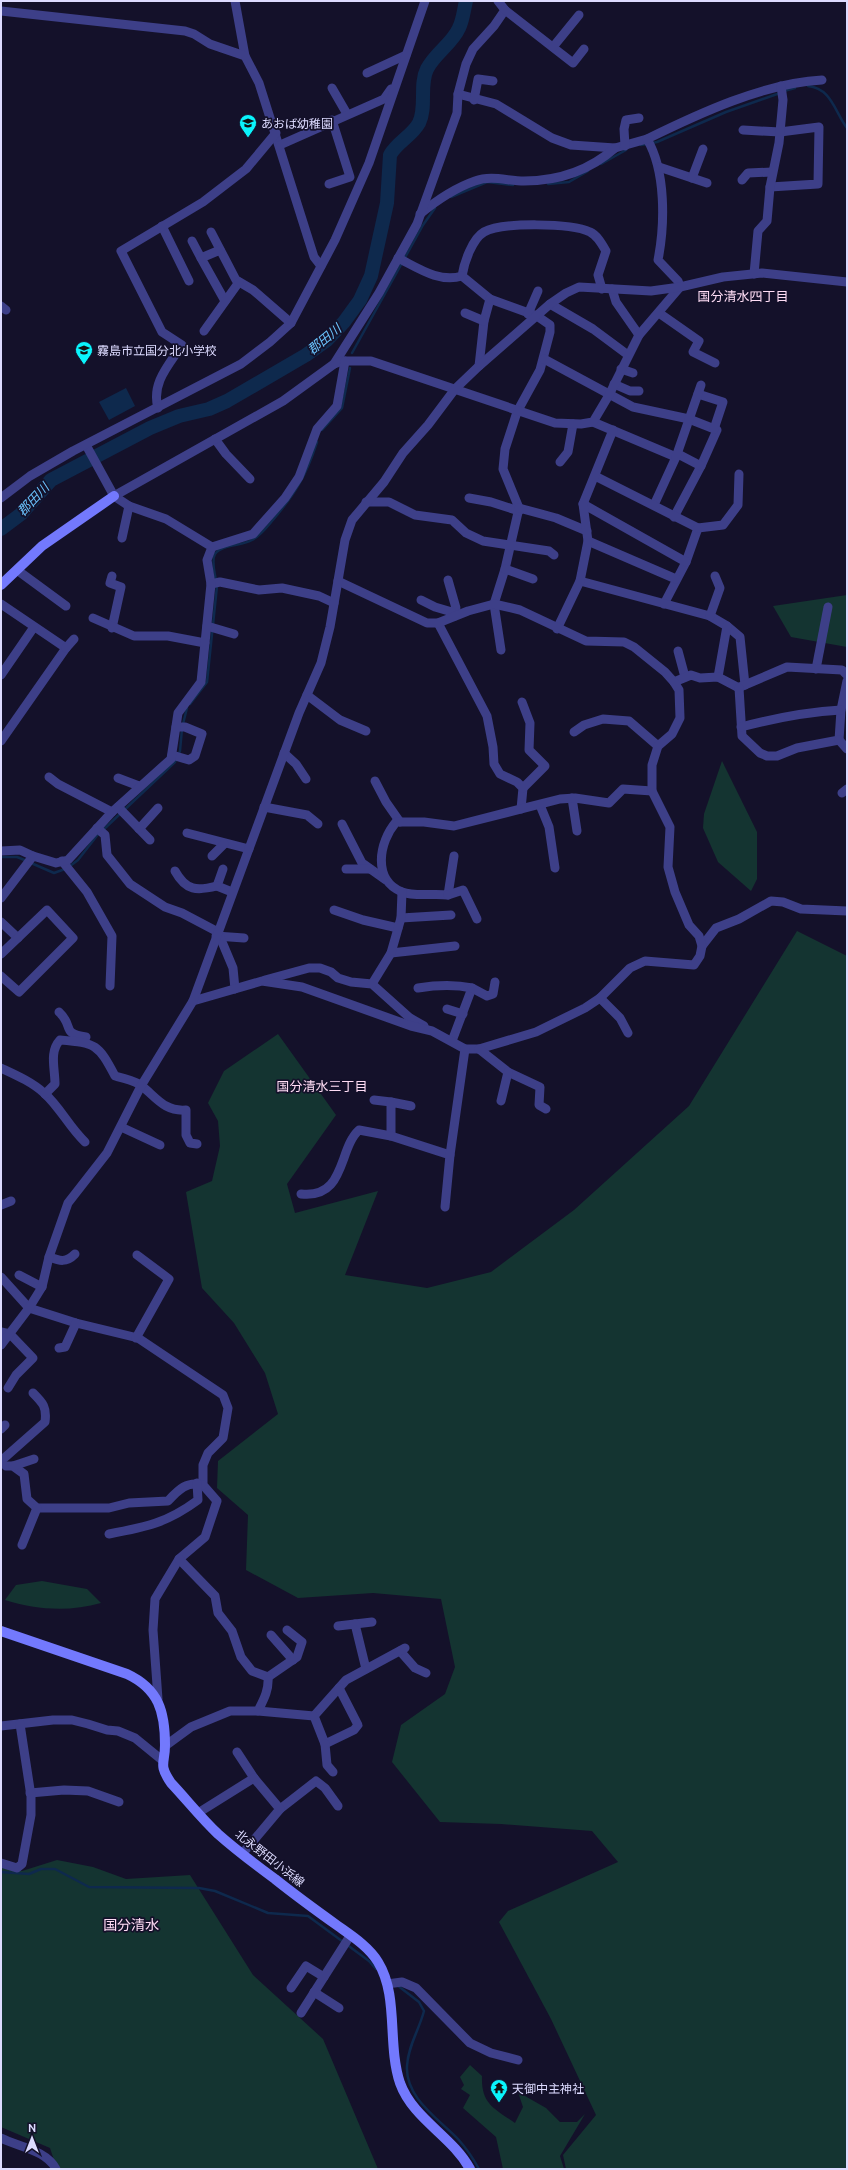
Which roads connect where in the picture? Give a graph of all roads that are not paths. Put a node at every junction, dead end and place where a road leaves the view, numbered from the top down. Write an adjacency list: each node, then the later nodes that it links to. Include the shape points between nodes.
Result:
1 (235, 1): 10 (street)
2 (425, 1): 9 (street)
3 (498, 1): 4 (street)
4 (505, 10): 7 (street); 17 (street, via 473,49)
5 (1, 11): 10 (street, via 185,31 210,44)
6 (579, 14): 7 (street)
7 (553, 47): 8 (street, via 573,63)
8 (584, 49)
9 (406, 55): 11 (street); 13 (street)
10 (245, 56): 24 (street, via 256,75)
11 (367, 73)
12 (822, 80): 15 (street, via 799,81)
13 (397, 81): 19 (street, via 384,99); 45 (street, via 369,162)
14 (493, 81): 18 (street, via 478,79)
15 (781, 86): 23 (street, via 783,97); 25 (street, via 749,96)
16 (332, 88): 19 (street)
17 (458, 94): 18 (street); 38 (street, via 457,113)
18 (474, 100): 29 (street, via 496,104 552,138 571,145)
19 (347, 114): 21 (street)
20 (639, 118): 27 (street, via 626,120)
21 (332, 120): 28 (street); 36 (street, via 350,177)
22 (743, 130): 23 (street)
23 (780, 132): 32 (street); 37 (street, via 819,127 818,184)
24 (276, 133): 28 (street); 39 (street, via 246,168 228,183 204,202)
25 (647, 139): 27 (street); 31 (street)
26 (600, 142): 27 (street)
27 (625, 144): 29 (street)
28 (280, 145): 45 (street, via 314,257)
29 (615, 148): 38 (street, via 602,159 573,174 524,181 488,178 476,180 447,194)
30 (703, 150): 33 (street)
31 (659, 167): 33 (street); 51 (street, via 662,236 658,260 678,281)
32 (772, 172): 34 (street, via 748,173); 37 (street)
33 (692, 178): 35 (street)
34 (742, 180)
35 (707, 183)
36 (329, 184)
37 (770, 187): 46 (street, via 767,221 758,231)
38 (420, 215): 44 (street)
39 (162, 226): 48 (street); 77 (street, via 121,251 162,332 182,345 157,384 155,397)
40 (211, 232): 42 (street)
41 (192, 242): 43 (street)
42 (220, 250): 43 (street); 49 (street)
43 (200, 258): 56 (street)
44 (400, 259): 47 (street, via 431,275 452,279); 69 (street)
45 (321, 266): 61 (street)
46 (754, 274): 50 (street); 51 (street, via 723,277)
47 (462, 276): 52 (street, via 475,241 482,233 496,227 513,225 576,228 591,232 606,250 598,275); 55 (street)
48 (189, 281)
49 (239, 282): 56 (street); 61 (street, via 253,290)
50 (847, 282)
51 (680, 287): 53 (street, via 651,291); 58 (street)
52 (602, 289): 53 (street); 57 (street, via 579,287)
53 (612, 289): 64 (street, via 616,302)
54 (538, 291): 60 (street)
55 (490, 299): 60 (street); 62 (street)
56 (225, 301): 63 (street)
57 (550, 304): 60 (street); 65 (street, via 593,329)
58 (659, 313): 64 (street); 68 (street, via 699,341 693,352)
59 (465, 314): 62 (street)
60 (533, 315): 66 (street, via 550,325); 70 (street)
61 (291, 322): 77 (street, via 241,364)
62 (484, 322): 70 (street)
63 (204, 330)
64 (639, 335): 65 (street)
65 (628, 355): 71 (street)
66 (544, 359): 76 (street); 78 (street)
67 (345, 361): 69 (street); 74 (street, via 371,361); 106 (street, via 336,406 317,429 299,477 286,498 253,534)
68 (715, 363)
69 (334, 364): 84 (street, via 283,400)
70 (479, 366): 74 (street)
71 (621, 369): 72 (street); 73 (street)
72 (633, 373)
73 (614, 384): 75 (street, via 630,391); 76 (street)
74 (456, 389): 78 (street); 95 (street)
75 (639, 391)
76 (609, 396): 79 (street, via 633,407); 80 (street)
77 (158, 408): 85 (street)
78 (517, 412): 81 (street, via 555,423); 99 (street, via 504,449 503,468)
79 (689, 419): 82 (street); 82 (street, via 699,390 723,402); 86 (street)
80 (592, 422): 81 (street); 83 (street)
81 (573, 424): 87 (street, via 568,452)
82 (714, 429): 88 (street, via 716,430)
83 (613, 430): 86 (street); 90 (street)
84 (215, 439): 91 (street); 92 (street)
85 (87, 446): 92 (street); 93 (street, via 30,476)
86 (677, 456): 88 (street); 97 (street)
87 (560, 462)
88 (701, 466): 100 (street)
89 (739, 474): 101 (street, via 738,505 723,525)
90 (595, 476): 96 (street); 97 (street)
91 (250, 478)
92 (113, 494): 98 (street); 110 (main road, via 42,546)
93 (1, 498)
94 (469, 498): 99 (street)
95 (366, 502): 105 (street, via 389,502 415,515 452,520 466,533 483,541); 116 (street, via 352,520 345,540)
96 (583, 504): 102 (street); 108 (street)
97 (654, 505): 100 (street)
98 (129, 506): 103 (street); 106 (street, via 166,519)
99 (519, 509): 102 (street, via 556,518); 105 (street)
100 (674, 517): 101 (street)
101 (698, 528): 108 (street)
102 (587, 531): 104 (street)
103 (122, 538)
104 (588, 541): 114 (street); 117 (street)
105 (511, 544): 107 (street, via 549,551); 109 (street)
106 (212, 548): 118 (street, via 207,560)
107 (554, 555)
108 (686, 562): 114 (street)
109 (505, 569): 113 (street); 123 (street)
110 (17, 570): 119 (main road); 125 (street)
111 (112, 576): 134 (street, via 110,583 125,588)
112 (715, 576): 128 (street, via 720,588)
113 (533, 579)
114 (676, 579): 124 (street)
115 (448, 580): 127 (street, via 456,603)
116 (338, 581): 121 (street); 130 (street, via 420,620)
117 (580, 581): 124 (street); 135 (street)
118 (215, 583): 121 (street, via 259,590 282,588 319,596); 131 (street)
119 (1, 585)
120 (421, 600): 127 (street)
121 (334, 603): 150 (street, via 321,663)
122 (1, 604): 133 (street)
123 (494, 604): 127 (street); 135 (street, via 520,610); 140 (street)
124 (664, 604): 128 (street)
125 (66, 606)
126 (828, 607): 142 (street)
127 (453, 614): 130 (street)
128 (710, 616): 132 (street)
129 (93, 618): 134 (street)
130 (438, 623): 168 (street, via 487,716 494,764 500,774 518,782)
131 (208, 626): 136 (street); 138 (street)
132 (726, 626): 146 (street); 149 (street, via 740,637)
133 (34, 627): 139 (street); 143 (street)
134 (112, 628): 138 (street, via 134,636 168,636)
135 (557, 628): 148 (street, via 586,641 624,642 647,657)
136 (234, 634)
137 (74, 639): 139 (street)
138 (205, 643): 153 (street, via 201,682 178,713)
139 (66, 648): 158 (street)
140 (500, 650)
141 (678, 651): 145 (street)
142 (816, 669): 144 (street, via 842,670); 149 (street, via 787,667)
143 (1, 675)
144 (847, 675)
145 (685, 677): 146 (street); 148 (street)
146 (718, 677): 149 (street)
147 (847, 681): 152 (street)
148 (674, 682): 159 (street, via 678,690 680,718 672,734)
149 (742, 686): 154 (street)
150 (306, 696): 155 (street, via 340,720); 161 (street)
151 (522, 702): 168 (street, via 530,723 529,750 546,766)
152 (841, 710): 154 (street, via 813,711); 157 (street)
153 (179, 727): 162 (street); 162 (street, via 202,734 195,756 189,760)
154 (741, 727): 157 (street, via 742,736 760,753 767,756 778,756 797,748)
155 (366, 731)
156 (574, 732): 159 (street, via 584,724 603,719 629,721)
157 (839, 740): 160 (street)
158 (1, 741)
159 (658, 746): 169 (street, via 652,765)
160 (847, 749)
161 (284, 753): 165 (street, via 296,764); 172 (street)
162 (172, 755): 167 (street, via 171,759)
163 (49, 777): 174 (street, via 58,784)
164 (118, 778): 167 (street)
165 (306, 779)
166 (375, 781): 176 (street)
167 (139, 786): 174 (street)
168 (523, 788): 175 (street)
169 (652, 791): 170 (street, via 623,789 609,803); 213 (street, via 670,827 668,867 676,892 688,925 699,936)
170 (572, 798): 171 (street); 181 (street)
171 (540, 805): 175 (street); 191 (street, via 549,827)
172 (264, 807): 177 (street, via 309,813); 185 (street)
173 (158, 808): 180 (street)
174 (116, 809): 179 (street); 180 (street, via 126,815)
175 (521, 809): 176 (street, via 454,826)
176 (400, 822): 196 (street, via 396,822 387,832 382,851 381,868)
177 (318, 824)
178 (342, 824): 193 (street, via 362,862)
179 (97, 828): 190 (street, via 68,860); 209 (street, via 104,835 107,855 130,884 165,907 182,913)
180 (139, 829): 183 (street)
181 (577, 831)
182 (187, 833): 184 (street)
183 (150, 840)
184 (224, 844): 185 (street); 187 (street)
185 (248, 849): 198 (street)
186 (1, 851): 189 (street, via 20,850)
187 (212, 856)
188 (454, 856): 200 (street)
189 (30, 860): 190 (street); 201 (street)
190 (63, 862): 220 (street, via 87,892 112,936)
191 (555, 868)
192 (223, 869): 197 (street)
193 (370, 869): 194 (street); 196 (street)
194 (346, 870)
195 (175, 871): 197 (street, via 180,880 188,886 200,890)
196 (386, 880): 199 (street)
197 (217, 886): 198 (street)
198 (232, 892): 209 (street)
199 (402, 892): 200 (street); 205 (street)
200 (448, 895): 206 (street, via 467,888 468,910)
201 (1, 898)
202 (334, 910): 208 (street)
203 (847, 911): 213 (street, via 801,909 783,902 771,901 739,919 716,928)
204 (451, 915): 205 (street)
205 (401, 918): 208 (street)
206 (477, 919)
207 (1, 922): 210 (street)
208 (398, 928): 214 (street)
209 (218, 935): 211 (street); 223 (street, via 234,968); 225 (street)
210 (18, 938): 215 (street); 216 (street, via 47,910 73,938 19,992)
211 (244, 938)
212 (455, 946): 214 (street)
213 (702, 946): 224 (street, via 700,956 694,965 645,961 630,968)
214 (391, 953): 219 (street)
215 (1, 954)
216 (1, 976)
217 (262, 981): 219 (street, via 309,968 320,968 351,982); 223 (street); 229 (street, via 302,987)
218 (495, 982): 222 (street, via 493,994 487,996)
219 (372, 984): 229 (street, via 410,1018)
220 (110, 986)
221 (418, 988): 222 (street, via 457,985)
222 (472, 988): 228 (street)
223 (235, 989): 225 (street)
224 (600, 998): 230 (street, via 620,1018); 233 (street, via 536,1032)
225 (193, 1001): 237 (street)
226 (447, 1010): 228 (street)
227 (59, 1012): 234 (street, via 66,1019 69,1032 97,1041)
228 (463, 1014): 231 (street)
229 (432, 1031): 231 (street)
230 (628, 1033)
231 (452, 1041): 232 (street)
232 (465, 1049): 233 (street); 249 (street)
233 (479, 1049): 236 (street)
234 (102, 1052): 237 (street, via 115,1076); 238 (street, via 88,1043 60,1040 53,1052 55,1084)
235 (1, 1068): 238 (street, via 30,1082)
236 (508, 1072): 241 (street); 243 (street, via 540,1087 539,1104)
237 (142, 1086): 244 (street); 247 (street, via 156,1101 168,1108 186,1110 186,1135 190,1143)
238 (45, 1094): 246 (street)
239 (374, 1100): 240 (street)
240 (391, 1102): 242 (street); 245 (street)
241 (501, 1102)
242 (411, 1106)
243 (546, 1109)
244 (121, 1127): 248 (street); 256 (street, via 107,1153 68,1203)
245 (391, 1136): 249 (street); 250 (street, via 359,1130 353,1136 339,1174 324,1190)
246 (84, 1142)
247 (197, 1144)
248 (160, 1145)
249 (450, 1155): 253 (street)
250 (301, 1194)
251 (11, 1201): 252 (street)
252 (1, 1205)
253 (445, 1207)
254 (75, 1254): 256 (street, via 69,1260 63,1261)
255 (137, 1255): 263 (street, via 169,1279)
256 (49, 1257): 259 (street)
257 (19, 1275): 259 (street)
258 (1, 1277): 260 (street)
259 (42, 1287): 260 (street)
260 (30, 1308): 261 (street); 262 (street)
261 (76, 1323): 263 (street); 265 (street, via 69,1343)
262 (6, 1333): 264 (street); 266 (street, via 33,1358 16,1375)
263 (136, 1338): 270 (street, via 223,1395 228,1408 224,1438 208,1453)
264 (1, 1344)
265 (59, 1348)
266 (8, 1388)
267 (33, 1393): 269 (street, via 44,1404 45,1422)
268 (34, 1459): 269 (street)
269 (4, 1465): 271 (street, via 24,1474 27,1499)
270 (200, 1484): 271 (street, via 181,1487 168,1500 129,1503 109,1508); 272 (street, via 198,1500 178,1514 153,1525); 274 (street, via 217,1501 205,1537)
271 (37, 1508): 273 (street)
272 (109, 1534)
273 (22, 1545)
274 (179, 1559): 284 (street, via 215,1596 218,1613 232,1631 241,1657 252,1671); 286 (street, via 156,1599 153,1630)
275 (372, 1622): 276 (street)
276 (355, 1624): 277 (street); 282 (street)
277 (338, 1626)
278 (287, 1630): 281 (street, via 302,1642 297,1657)
279 (1, 1631): 286 (main road, via 127,1674 149,1689)
280 (272, 1634): 281 (street)
281 (293, 1660): 284 (street)
282 (366, 1669): 283 (street, via 403,1650 415,1668); 285 (street, via 346,1680)
283 (426, 1673)
284 (268, 1677): 287 (street, via 267,1692)
285 (339, 1688): 288 (street); 291 (street, via 358,1724 354,1730)
286 (158, 1700): 292 (main road, 北永野田小浜線)
287 (258, 1710): 288 (street); 292 (street, via 230,1711 191,1727)
288 (314, 1716): 291 (street)
289 (20, 1724): 290 (street); 294 (street, via 72,1720 118,1731 136,1738); 297 (street)
290 (1, 1726)
291 (325, 1744): 295 (street, via 327,1765)
292 (165, 1746): 294 (main road, 北永野田小浜線)
293 (237, 1752): 296 (street)
294 (162, 1760): 301 (main road, 北永野田小浜線, via 168,1779)
295 (333, 1772)
296 (254, 1778): 300 (street); 301 (street)
297 (30, 1793): 298 (street, via 57,1790 88,1791); 303 (street, via 31,1815 22,1864 17,1868)
298 (119, 1802)
299 (338, 1806): 300 (street, via 325,1788 316,1781)
300 (280, 1809): 302 (street)
301 (198, 1812): 302 (main road, 北永野田小浜線, via 218,1834)
302 (243, 1853): 304 (main road, 北永野田小浜線)
303 (1, 1863)
304 (349, 1937): 305 (street); 306 (main road, 北永野田小浜線, via 378,1962)
305 (324, 1977): 307 (street, via 306,1966); 308 (street)
306 (387, 1984): 311 (street, via 402,1982 416,1988 470,2043 490,2053); 314 (main road, 北永野田小浜線, via 391,2001 394,2056 400,2083 416,2111 460,2154)
307 (291, 1988)
308 (314, 1992): 309 (street); 310 (street)
309 (339, 2008)
310 (301, 2013)
311 (518, 2060)
312 (1, 2138): 313 (street, via 45,2157)
313 (56, 2169)
314 (470, 2169)

